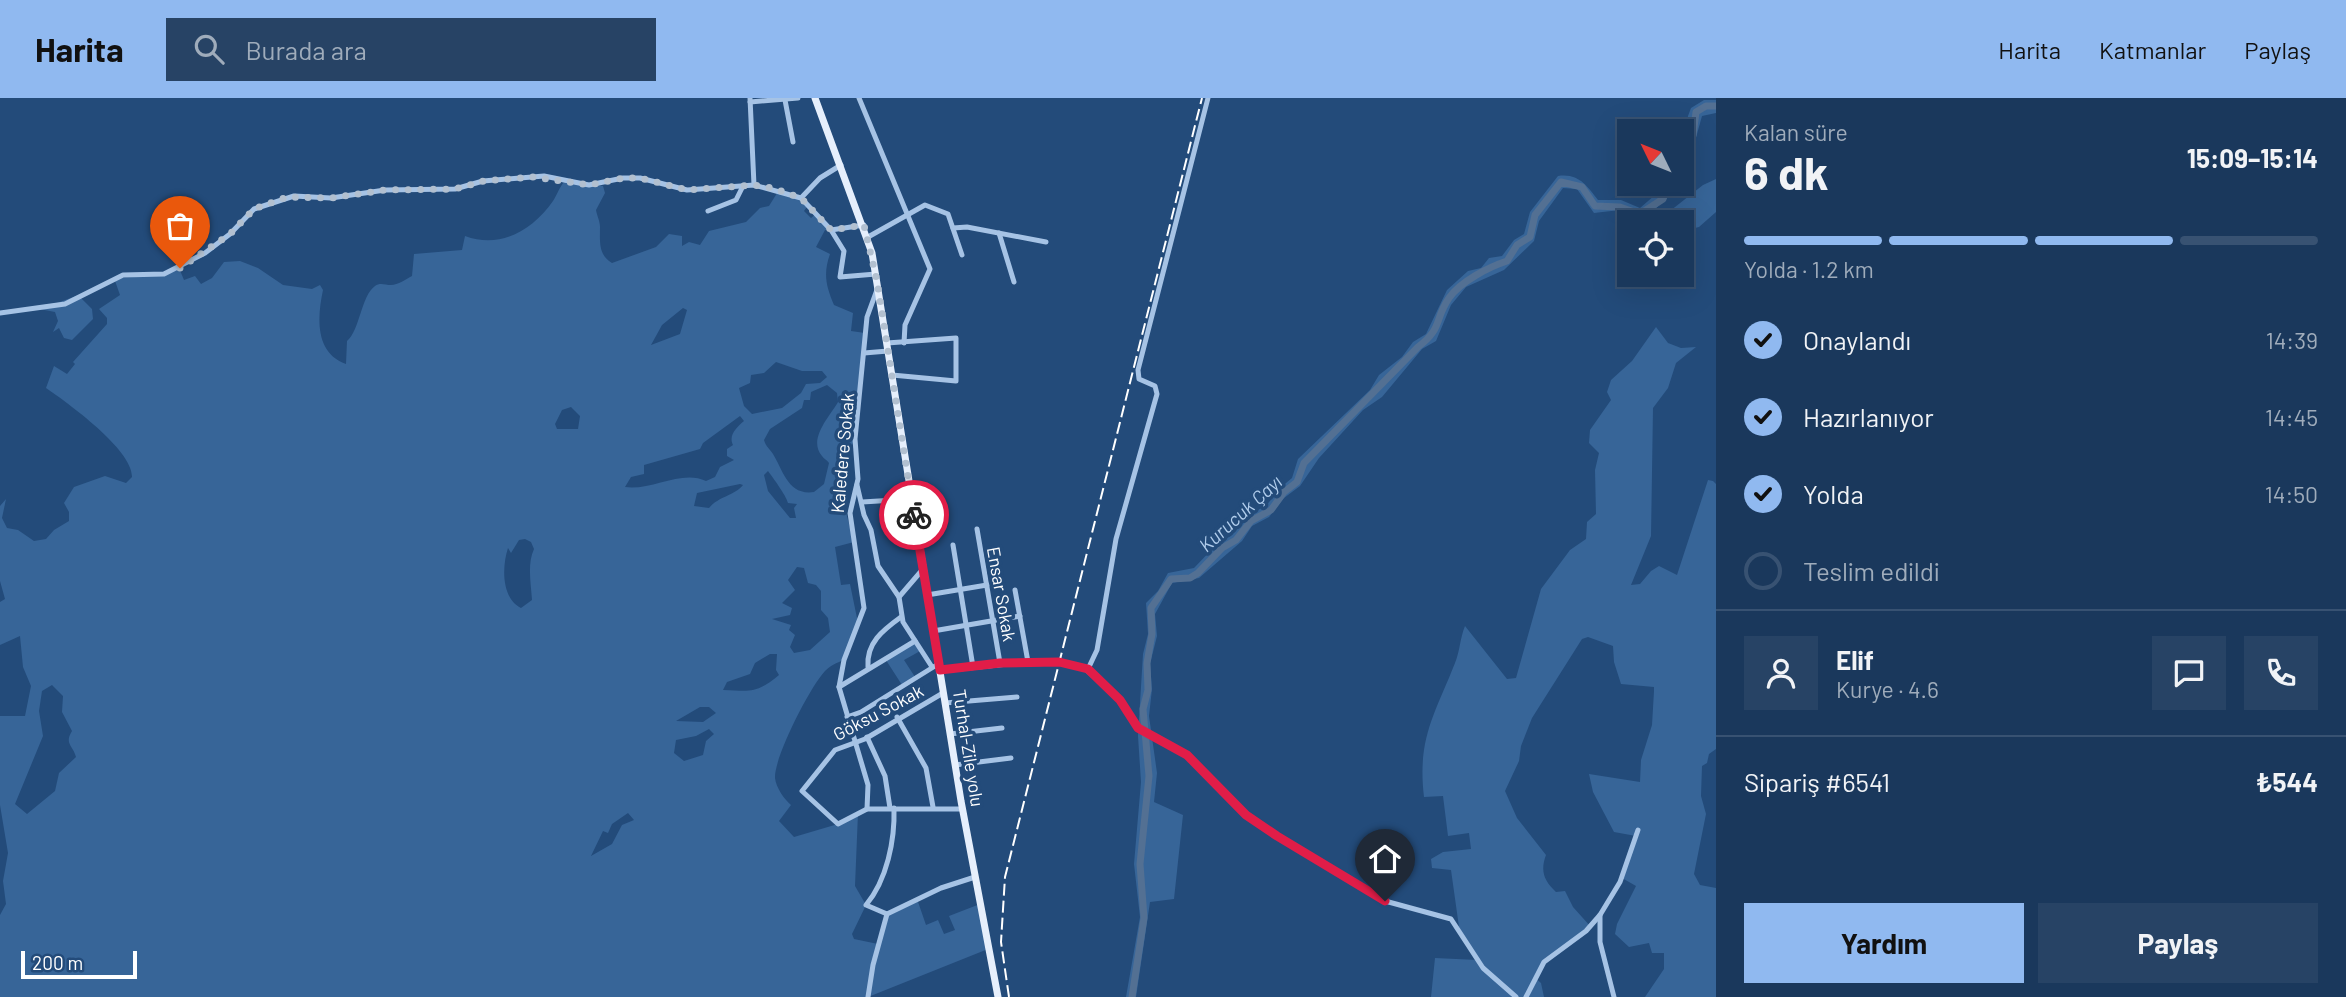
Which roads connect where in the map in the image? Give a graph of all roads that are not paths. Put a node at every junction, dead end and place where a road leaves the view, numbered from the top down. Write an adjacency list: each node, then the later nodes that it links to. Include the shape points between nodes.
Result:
1 (798, 98): 6 (street)
2 (815, 98): 8 (main road, Turhal-Zile yolu)
3 (859, 98): 13 (street)
4 (1208, 98): 51 (street, via 1138,370 1139,379 1155,386 1157,394 1116,539 1097,650)
5 (750, 100): 6 (street); 9 (street)
6 (785, 100): 7 (street)
7 (793, 142)
8 (841, 165): 11 (street); 14 (main road, Turhal-Zile yolu)
9 (754, 185): 10 (street); 11 (street)
10 (743, 186): 12 (street, via 736,200); 24 (street, via 687,190 640,178 589,185 544,176 484,181 455,189 385,190 331,198 294,196 254,209 213,248 164,274 123,275 65,304)
11 (801, 198): 16 (street)
12 (708, 211)
13 (907, 213): 15 (street, via 921,205 932,207 947,212); 18 (street); 25 (street, via 930,271 906,321)
14 (864, 225): 16 (street); 18 (main road, Turhal-Zile yolu)
15 (953, 228): 17 (street); 20 (street)
16 (831, 230): 21 (street, via 844,251 840,277)
17 (999, 233): 19 (street); 22 (street)
18 (868, 237): 21 (main road, Turhal-Zile yolu)
19 (1046, 242)
20 (962, 255)
21 (876, 274): 23 (main road, Turhal-Zile yolu)
22 (1014, 282)
23 (878, 288): 26 (main road, Turhal-Zile yolu); 27 (street, Kaledere Sokak, via 869,307)
24 (0, 313)
25 (904, 343): 26 (street); 28 (street, via 956,338 956,381)
26 (888, 347): 27 (street); 28 (main road, Turhal-Zile yolu)
27 (863, 353): 29 (street, Kaledere Sokak, via 855,439)
28 (892, 374): 30 (main road, Turhal-Zile yolu)
29 (857, 484): 31 (street); 52 (street, Kaledere Sokak, via 850,521 864,607)
30 (912, 499): 31 (street); 34 (main road, Turhal-Zile yolu)
31 (862, 502): 39 (street, via 878,566)
32 (977, 529): 35 (street, Ensar Sokak)
33 (953, 545): 36 (street)
34 (923, 569): 38 (main road, Turhal-Zile yolu); 39 (street)
35 (986, 585): 36 (street); 42 (street, Ensar Sokak)
36 (960, 589): 38 (street); 43 (street)
37 (1015, 590): 40 (street)
38 (927, 594): 44 (main road, Turhal-Zile yolu)
39 (899, 597): 41 (street)
40 (1020, 616): 42 (street); 46 (street)
41 (901, 617): 45 (street); 48 (street, via 874,641)
42 (993, 620): 43 (street); 47 (street, Ensar Sokak)
43 (966, 625): 44 (street); 50 (street)
44 (933, 631): 49 (main road, Turhal-Zile yolu)
45 (915, 640): 48 (street); 49 (street)
46 (1028, 662): 47 (street); 51 (street, via 1059,662)
47 (1000, 663): 50 (street)
48 (868, 667): 52 (street)
49 (937, 667): 50 (street); 53 (main road, Turhal-Zile yolu); 56 (street)
50 (974, 667)
51 (1088, 669): 74 (street, via 1120,700 1142,731 1187,755 1238,808 1277,836 1385,901 1451,919 1483,968)
52 (839, 687): 56 (street, Kaledere Sokak)
53 (943, 693): 55 (main road, Turhal-Zile yolu); 57 (street, Göksu Sokak)
54 (1017, 697): 55 (street)
55 (945, 704): 59 (main road, Turhal-Zile yolu)
56 (847, 717): 61 (street, Kaledere Sokak)
57 (897, 717): 60 (street, Göksu Sokak); 64 (street, via 926,768)
58 (1002, 728): 59 (street)
59 (950, 734): 63 (main road, Turhal-Zile yolu)
60 (867, 737): 61 (street, Göksu Sokak); 66 (street, via 885,776)
61 (855, 742): 65 (street, Kaledere Sokak, via 869,794); 65 (street, Göksu Sokak, via 835,750 802,791 838,824)
62 (1011, 758): 63 (street)
63 (955, 765): 67 (main road, Turhal-Zile yolu)
64 (933, 807): 66 (street); 67 (street)
65 (867, 808): 66 (street)
66 (892, 808): 70 (street, via 895,834 877,891 866,905)
67 (963, 808): 69 (main road, Turhal-Zile yolu)
68 (1638, 830): 71 (street, via 1622,878)
69 (975, 877): 70 (street); 73 (main road, Turhal-Zile yolu)
70 (887, 914): 72 (street)
71 (1600, 915): 75 (street, via 1587,932 1544,962); 76 (street, via 1600,942)
72 (868, 997)
73 (998, 997)
74 (1516, 997)
75 (1526, 997)
76 (1614, 997)

